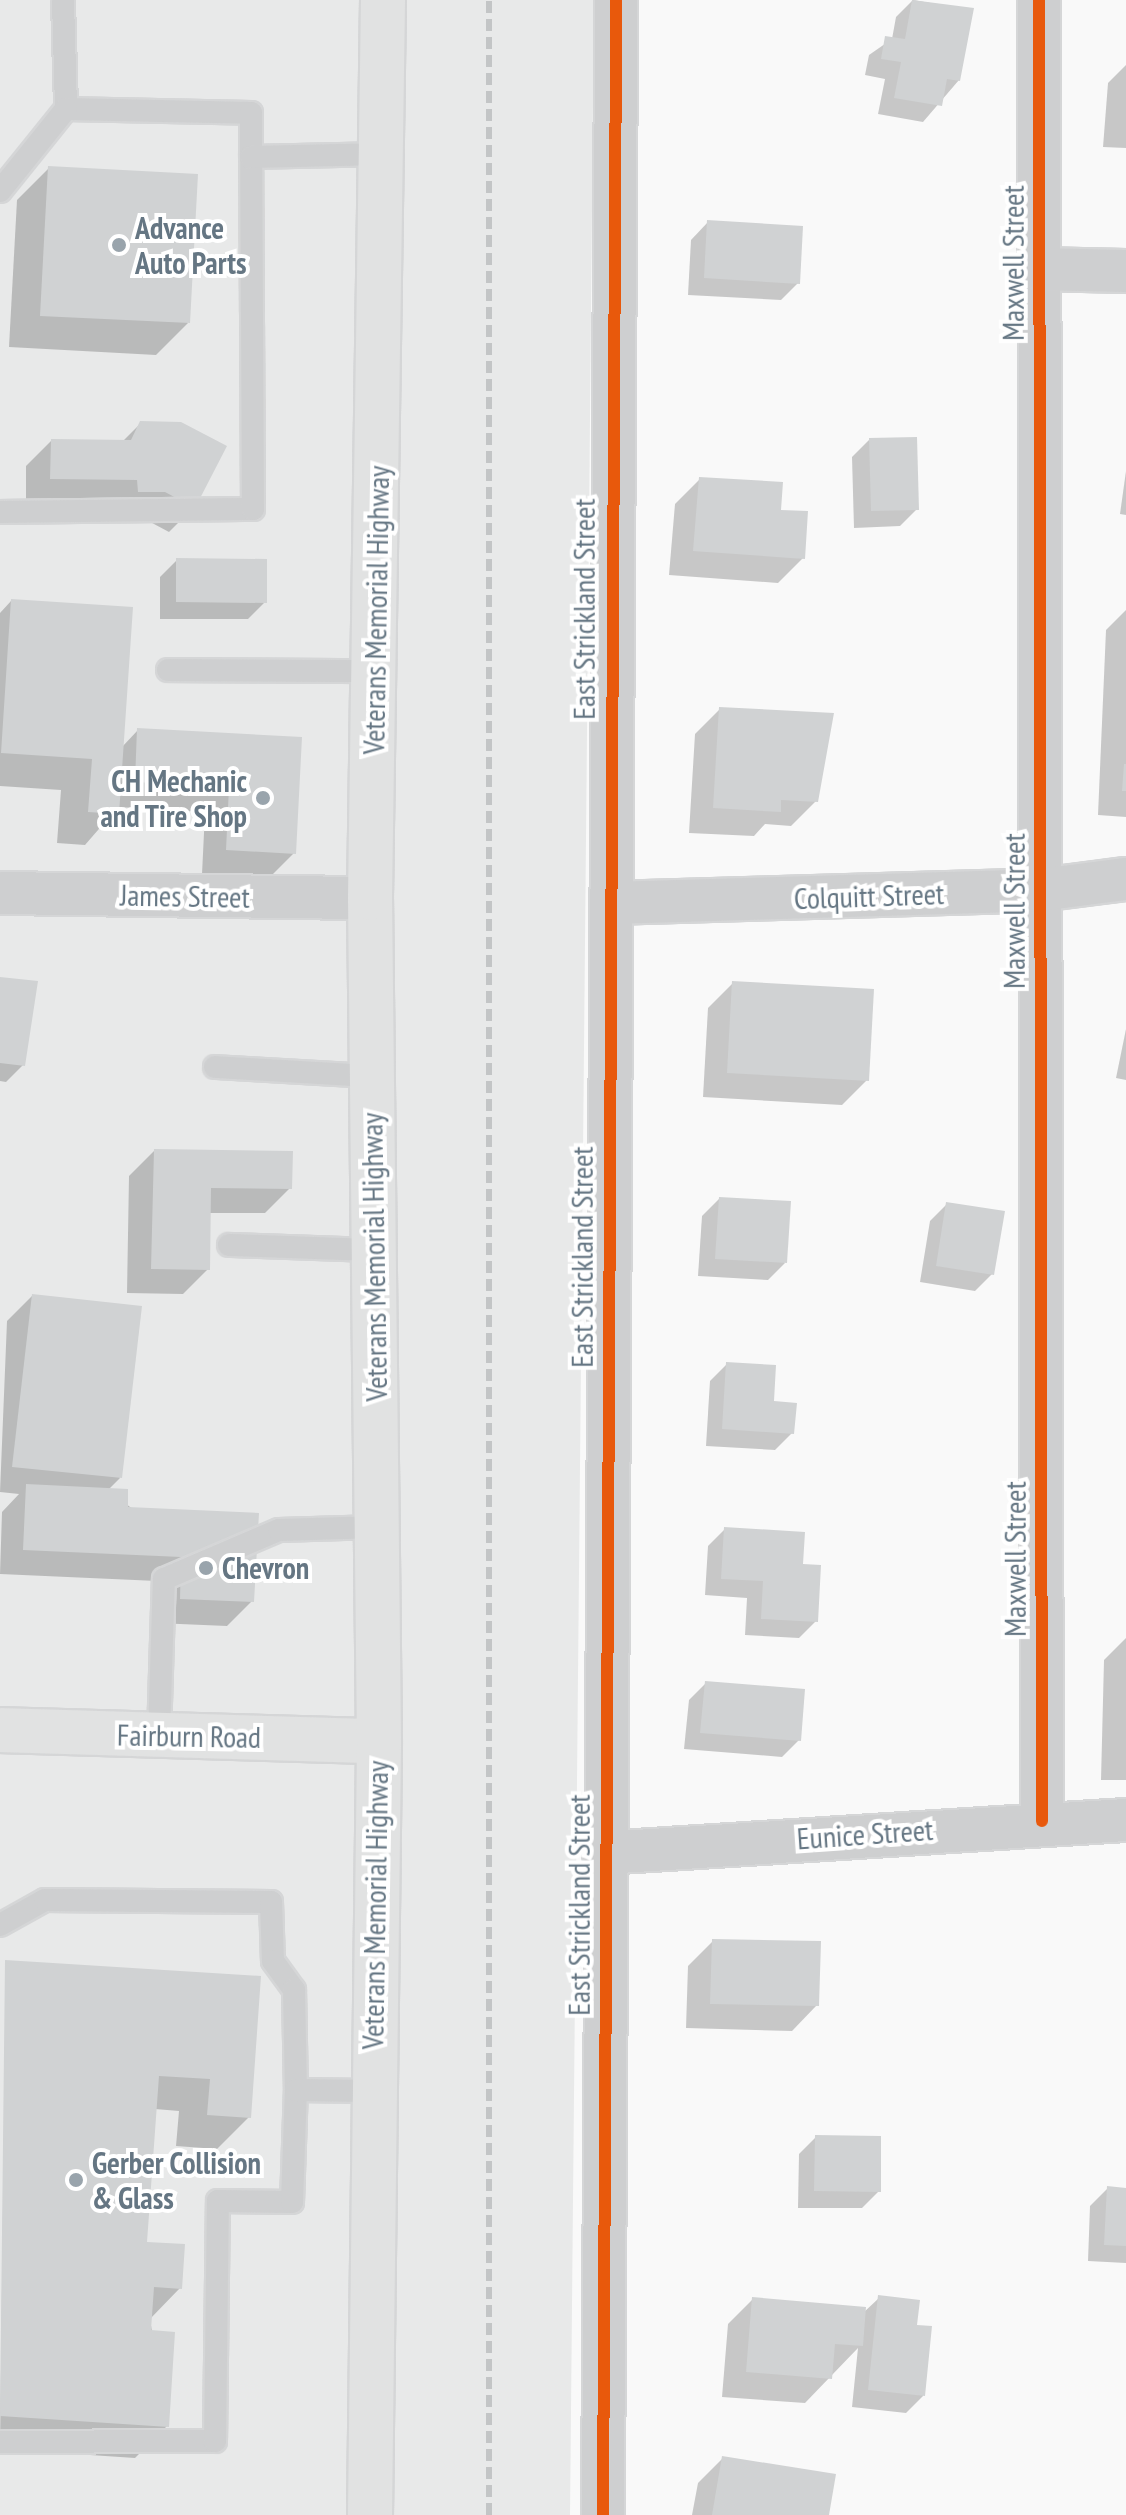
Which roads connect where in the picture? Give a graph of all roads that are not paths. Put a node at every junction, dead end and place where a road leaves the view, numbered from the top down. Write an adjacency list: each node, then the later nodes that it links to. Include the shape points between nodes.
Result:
1 (63, 0): 5 (lane)
2 (383, 0): 6 (main road, Veterans Memorial Highway)
3 (616, 0): 18 (street, East Strickland Street)
4 (1039, 0): 9 (street, Maxwell Street)
5 (66, 109): 7 (lane, via 251,113); 8 (lane)
6 (384, 154): 7 (lane); 13 (main road, Veterans Memorial Highway)
7 (251, 157): 11 (lane, via 253,509)
8 (0, 191)
9 (1039, 269): 10 (street); 15 (street, Maxwell Street)
10 (1126, 271)
11 (0, 512)
12 (168, 670): 13 (lane)
13 (375, 671): 17 (main road, Veterans Memorial Highway)
14 (1126, 879): 15 (street, Colquitt Street)
15 (1040, 890): 18 (street, Colquitt Street); 28 (street, Maxwell Street)
16 (0, 893): 17 (street, James Street)
17 (370, 898): 20 (main road, Veterans Memorial Highway)
18 (611, 903): 29 (street, East Strickland Street)
19 (215, 1067): 20 (lane)
20 (372, 1076): 22 (main road, Veterans Memorial Highway)
21 (229, 1245): 22 (lane)
22 (374, 1250): 23 (main road, Veterans Memorial Highway)
23 (377, 1527): 25 (lane, via 279,1530 164,1579); 26 (main road, Veterans Memorial Highway)
24 (0, 1730): 25 (main road, Fairburn Road)
25 (159, 1735): 26 (main road, Fairburn Road)
26 (379, 1741): 32 (main road, Veterans Memorial Highway)
27 (1126, 1820): 28 (street, Eunice Street)
28 (1042, 1821): 29 (street, Eunice Street)
29 (604, 1853): 35 (street, East Strickland Street)
30 (0, 1925): 31 (lane, via 45,1900 271,1902 273,1961 294,1990)
31 (296, 2090): 32 (lane); 33 (lane, via 292,2202 218,2201 215,2441)
32 (370, 2091): 34 (main road, Veterans Memorial Highway)
33 (0, 2442)
34 (370, 2515)
35 (603, 2515)

